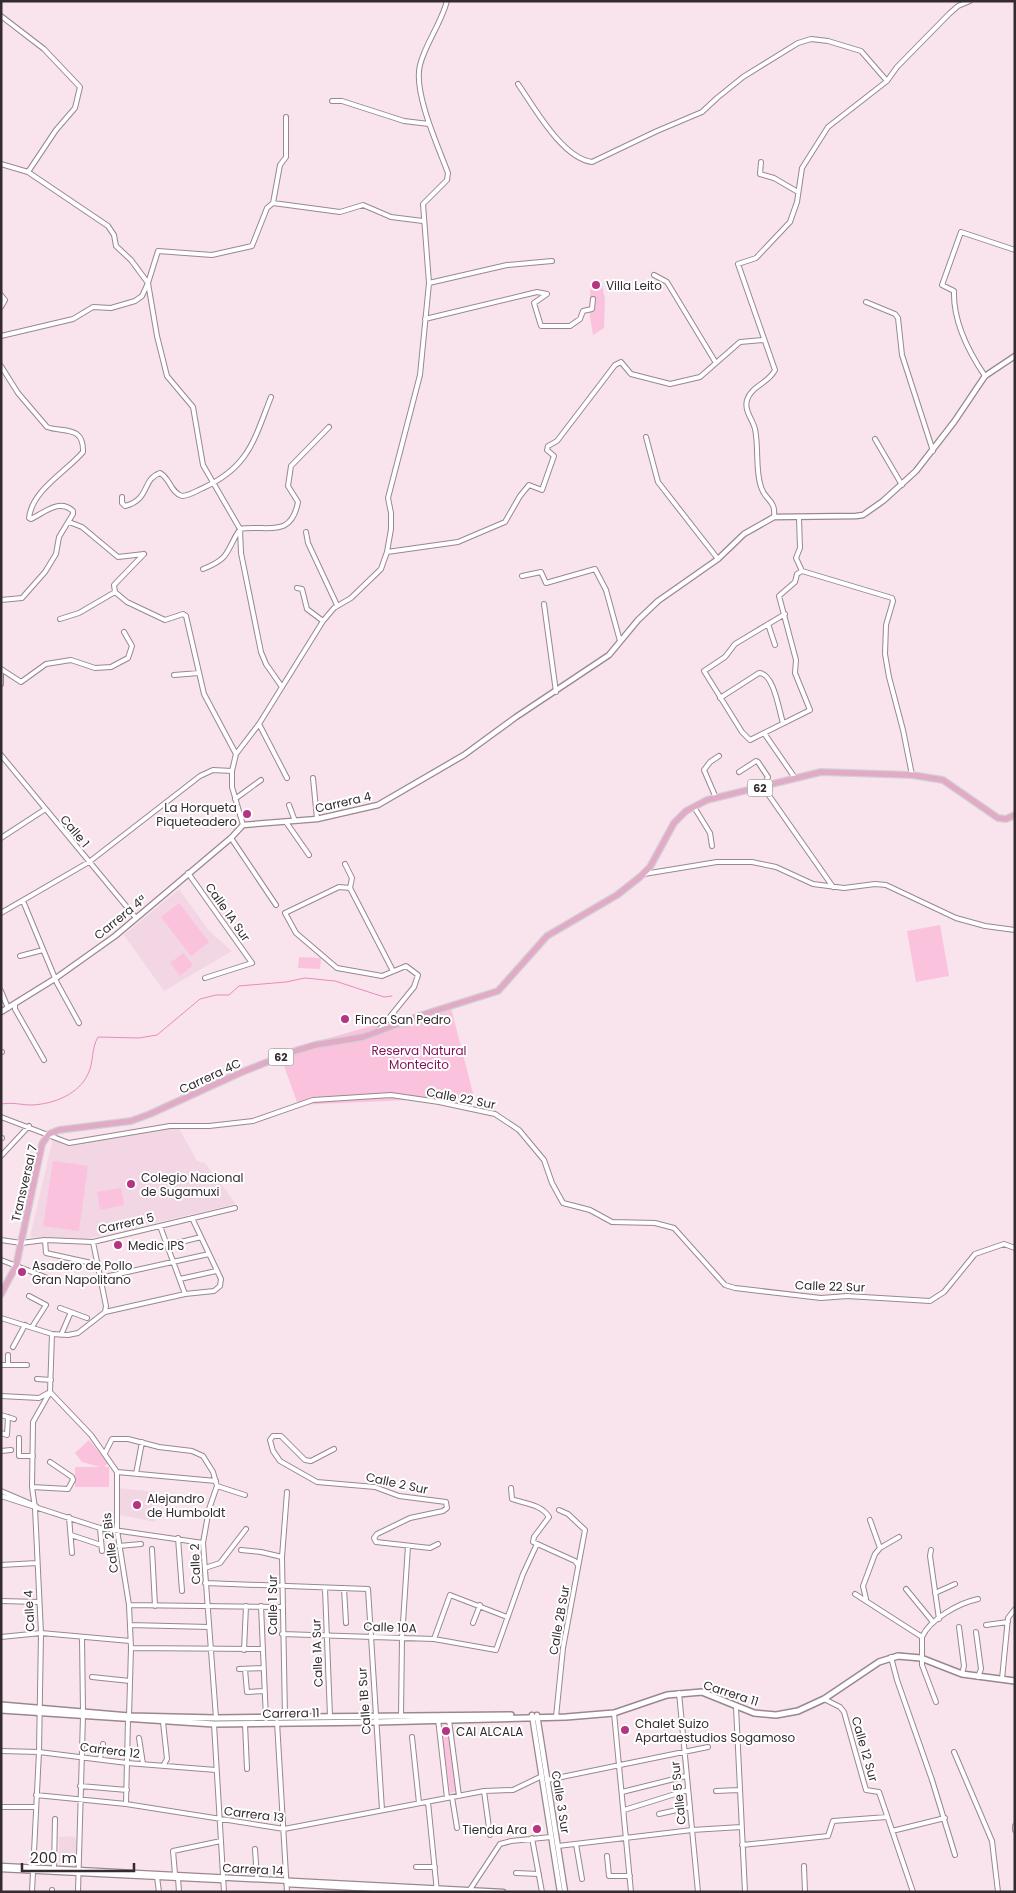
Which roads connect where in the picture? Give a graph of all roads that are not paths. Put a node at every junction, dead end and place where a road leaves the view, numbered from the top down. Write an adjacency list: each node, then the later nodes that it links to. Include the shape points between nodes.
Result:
1 (447, 1): 8 (street, via 419,68 418,81)
2 (970, 1): 4 (street, via 949,14)
3 (1, 16): 11 (street, via 44,49 80,87 75,108)
4 (887, 81): 5 (street, via 861,51 811,39 798,43 743,77 702,112 592,162 578,157 546,126); 12 (street, via 828,127 802,168)
5 (518, 84)
6 (332, 101): 8 (street, via 342,101 404,121)
7 (286, 117): 13 (street, via 286,157 280,165)
8 (429, 124): 14 (street, via 448,173 447,180 423,204)
9 (761, 162): 12 (street, via 760,174)
10 (1, 164): 11 (street)
11 (28, 172): 19 (street, via 108,226 116,246)
12 (798, 192): 26 (street, via 790,222 756,258 738,264)
13 (273, 203): 14 (street, via 340,212 363,206 391,217); 19 (street, via 267,208 252,246 212,255 158,251)
14 (423, 221): 18 (street)
15 (1015, 250): 30 (street, via 961,232 942,285 954,291 953,308 958,326)
16 (552, 260): 18 (street, via 507,265)
17 (654, 275): 28 (street, via 667,282)
18 (429, 283): 24 (street)
19 (148, 284): 25 (street, via 142,296 126,305 93,307 73,320); 36 (street, via 168,376 193,407 203,465)
20 (1, 295): 23 (street, via 5,300)
21 (593, 299): 24 (street, via 592,309 583,311 580,319 570,326 541,326 534,304 547,294 538,292)
22 (866, 302): 35 (street, via 898,318 902,355)
23 (1, 307)
24 (425, 319): 44 (street, via 420,375 388,498 391,513)
25 (1, 336)
26 (763, 340): 28 (street, via 740,342); 39 (street, via 775,370 771,378 752,391 746,401 754,428 761,488 773,503)
27 (1015, 356): 30 (street)
28 (716, 362): 44 (street, via 700,376 670,384 631,374 621,362 615,365 557,441 548,446 547,450 554,456 542,490 530,485 505,522 458,542)
29 (1, 366): 41 (street, via 18,393 47,427 70,430 81,441 83,452 47,486 30,511 29,518 56,506 70,507 74,514)
30 (985, 376): 35 (street)
31 (271, 398): 36 (street, via 248,454)
32 (329, 427): 42 (street, via 291,466 288,486 298,502 296,514 278,528)
33 (646, 437): 45 (street, via 658,482)
34 (875, 438): 37 (street)
35 (933, 451): 37 (street)
36 (213, 483): 38 (street, via 182,496 176,494 165,475 160,473 151,478 139,500 125,506); 42 (street)
37 (902, 485): 40 (street, via 863,514)
38 (122, 497)
39 (774, 517): 40 (street); 45 (street, Carrera 4, via 744,534)
40 (799, 518): 47 (street, via 800,548 796,558)
41 (69, 522): 50 (street, via 82,527 118,557 144,554 114,585); 51 (street, via 59,537 56,554 28,593 22,598)
42 (240, 529): 46 (street, via 226,557); 66 (street, via 262,652)
43 (306, 532): 53 (street, via 308,544)
44 (388, 552): 53 (street, via 381,569 371,580 351,598)
45 (718, 558): 59 (street, Carrera 4, via 658,601)
46 (203, 569)
47 (802, 571): 54 (street, via 779,596); 77 (street, via 892,598 886,625 886,661)
48 (522, 576): 59 (street, via 541,572 546,583 595,569 606,590)
49 (297, 588): 56 (street, via 302,589 307,609)
50 (115, 592): 55 (street, via 79,613); 62 (street, via 127,602 165,620 186,616)
51 (1, 600)
52 (544, 604): 67 (street)
53 (337, 605): 56 (street)
54 (785, 614): 57 (street); 69 (street, via 796,660 795,673 810,710)
55 (60, 619)
56 (323, 621): 66 (street)
57 (768, 624): 60 (street); 68 (street, via 735,644 725,657 704,671)
58 (124, 632): 61 (street, via 132,646 128,658 111,667 95,668 70,660 46,664 23,682)
59 (620, 641): 67 (street, Carrera 4, via 609,655)
60 (775, 645)
61 (1, 669)
62 (199, 673): 64 (street); 72 (street, via 204,694)
63 (1, 674): 65 (street)
64 (174, 675)
65 (1, 684)
66 (282, 687): 70 (street)
67 (556, 692): 89 (street, Carrera 4, via 464,755 378,804)
68 (720, 698): 69 (street, via 764,673 768,676); 71 (street, via 750,740)
69 (783, 722): 71 (street)
70 (258, 724): 72 (street); 78 (street)
71 (764, 733): 80 (street)
72 (236, 754): 75 (street)
73 (1, 755): 87 (street, Calle 1)
74 (720, 756): 83 (street, via 704,770)
75 (232, 771): 84 (street); 97 (street, via 213,770 200,776)
76 (739, 772): 82 (street, via 758,762 768,777)
77 (912, 775): 80 (main road, 62, via 820,772); 88 (main road, 62, via 943,780 998,818)
78 (287, 778)
79 (313, 778): 89 (street)
80 (795, 778): 82 (main road, 62)
81 (261, 780): 84 (street)
82 (763, 787): 83 (main road, 62); 101 (street)
83 (716, 798): 86 (main road, 62)
84 (235, 799): 92 (street)
85 (289, 805): 90 (street)
86 (694, 807): 95 (street, via 710,832); 100 (main road, 62, via 674,823)
87 (44, 810): 93 (street); 97 (street, Calle 1)
88 (1015, 815)
89 (317, 819): 90 (street, Carrera 4)
90 (295, 821): 91 (street, Carrera 4)
91 (286, 822): 92 (street, Carrera 4); 96 (street)
92 (243, 825): 94 (street, Carrera 4ª)
93 (1, 838)
94 (231, 838): 99 (street, Carrera 4ª); 104 (street)
95 (712, 846)
96 (309, 855)
97 (89, 862): 103 (street); 106 (street, Calle 1)
98 (345, 864): 102 (street, via 352,878)
99 (188, 874): 106 (street, Carrera 4ª); 112 (street, Calle 1A Sur, via 252,963)
100 (644, 874): 101 (street, via 717,862 752,862 776,867 813,884); 118 (main road, 62, via 617,895 547,936 498,991)
101 (833, 887): 107 (street, via 886,885 956,918)
102 (350, 888): 110 (street); 110 (street, via 339,887 285,913 296,933 337,968 382,976)
103 (23, 901): 105 (street); 108 (street)
104 (276, 905)
105 (1, 914)
106 (136, 918): 111 (street, Carrera 4ª)
107 (1015, 930)
108 (43, 950): 109 (street); 111 (street)
109 (20, 956)
110 (393, 971): 118 (street, via 406,966 418,975 418,980)
111 (56, 978): 114 (street, Carrera 4ª); 117 (street)
112 (205, 978)
113 (1, 991): 115 (street)
114 (15, 1004): 115 (street, Carrera 4ª); 119 (street)
115 (8, 1008): 116 (street, Carrera 4ª)
116 (1, 1012)
117 (79, 1023)
118 (379, 1031): 122 (main road, Carrera 4C / 62, via 298,1050 131,1120)
119 (44, 1060)
120 (1, 1117): 121 (street, Calle 22 Sur)
121 (29, 1126): 122 (street, Calle 22 Sur); 123 (street)
122 (49, 1134): 131 (main road, Transversal 7, via 42,1144); 133 (street, Calle 22 Sur, via 69,1143 170,1126 253,1121 313,1100 391,1096 495,1114 519,1130 544,1160 563,1203 590,1210 612,1222 655,1223 674,1228 725,1285 735,1288 814,1298 847,1296 930,1301 949,1287 975,1254 1004,1244)
123 (1, 1156)
124 (235, 1208): 125 (street, Carrera 5)
125 (192, 1218): 126 (street, Carrera 5); 127 (street)
126 (160, 1226): 130 (street, Carrera 5); 132 (street)
127 (201, 1238): 132 (street); 134 (street)
128 (1, 1240): 131 (street, Carrera 5)
129 (45, 1240): 130 (street, Carrera 5); 131 (street, Carrera 5); 137 (street, via 46,1252)
130 (93, 1242): 137 (street)
131 (21, 1243): 138 (main road, Transversal 7)
132 (169, 1245): 136 (street)
133 (1015, 1248)
134 (209, 1254): 136 (street); 139 (street)
135 (1, 1260): 138 (street)
136 (175, 1262): 140 (street); 142 (street)
137 (96, 1264): 140 (street)
138 (16, 1266): 141 (street); 143 (main road, Transversal 7)
139 (216, 1271): 142 (street); 144 (street, via 221,1279 220,1286 214,1291)
140 (100, 1278): 148 (street)
141 (50, 1279)
142 (180, 1279): 144 (street)
143 (1, 1294)
144 (185, 1294): 148 (street)
145 (29, 1296): 152 (street, via 46,1305)
146 (60, 1308): 147 (street)
147 (71, 1312): 150 (street); 154 (street)
148 (105, 1312): 154 (street, via 78,1333)
149 (1, 1318): 151 (street)
150 (87, 1318)
151 (25, 1325): 152 (street); 155 (street)
152 (32, 1327): 153 (street)
153 (52, 1334): 154 (street); 161 (street, Calle 4)
154 (61, 1335)
155 (13, 1346)
156 (8, 1355): 158 (street)
157 (1, 1365): 158 (street)
158 (8, 1365): 159 (street)
159 (27, 1365)
160 (37, 1379): 161 (street)
161 (51, 1380): 162 (street, Calle 4)
162 (50, 1392): 163 (street, via 39,1398); 173 (street); 174 (street, Calle 4, via 34,1422)
163 (1, 1396)
164 (1, 1415): 165 (street)
165 (8, 1417): 166 (street); 167 (street, via 7,1434)
166 (14, 1419)
167 (1, 1433)
168 (19, 1438): 174 (street, via 19,1456)
169 (142, 1442): 173 (street, via 112,1439); 177 (street); 178 (street, via 203,1456)
170 (334, 1449): 201 (street, Calle 2 Sur, via 311,1461 305,1460 281,1436 273,1436 270,1440 280,1461 317,1482 375,1487 399,1496 446,1502 448,1508 443,1511 410,1518 374,1538 376,1542)
171 (10, 1450): 172 (street)
172 (1, 1451)
173 (105, 1452): 176 (street)
174 (33, 1456): 179 (street, Calle 4)
175 (50, 1462): 179 (street, via 72,1477 68,1489)
176 (117, 1472): 177 (street); 192 (street, Calle 2 Bis)
177 (136, 1474): 178 (street)
178 (216, 1481): 180 (street)
179 (32, 1486): 186 (street, Calle 4)
180 (217, 1486): 184 (street); 196 (street, Calle 2)
181 (511, 1488): 202 (street, via 512,1499 531,1504 549,1517 534,1537)
182 (1, 1491): 186 (street)
183 (287, 1492): 209 (street, Calle 1 Sur)
184 (245, 1495)
185 (1, 1496): 186 (street)
186 (36, 1507): 188 (street); 210 (street, Calle 4)
187 (559, 1510): 212 (street, Calle 2B Sur, via 585,1530)
188 (69, 1517): 190 (street); 193 (street)
189 (870, 1520): 203 (street)
190 (100, 1528): 192 (street); 199 (street)
191 (246, 1529): 213 (street, via 220,1563)
192 (117, 1530): 195 (street); 200 (street, Calle 2 Bis)
193 (71, 1535): 199 (street); 208 (street)
194 (899, 1537): 203 (street)
195 (178, 1538): 196 (street); 220 (street)
196 (203, 1543): 213 (street, Calle 2)
197 (141, 1544): 200 (street)
198 (438, 1544): 201 (street, via 430,1548)
199 (101, 1545): 207 (street)
200 (119, 1546): 227 (street, Calle 2 Bis)
201 (408, 1546): 253 (street)
202 (536, 1547): 212 (street); 235 (street)
203 (880, 1548): 223 (street, via 863,1586)
204 (152, 1549): 229 (street)
205 (241, 1550): 209 (street)
206 (931, 1550): 221 (street)
207 (102, 1551)
208 (72, 1553)
209 (282, 1557): 215 (street, Calle 1 Sur)
210 (37, 1563): 211 (street); 226 (street, Calle 4)
211 (1, 1565)
212 (578, 1565): 285 (street, Calle 2B Sur, via 563,1648)
213 (205, 1568): 214 (street, Calle 2)
214 (205, 1583): 215 (street); 230 (street, Calle 2)
215 (283, 1584): 218 (street); 233 (street, Calle 1 Sur)
216 (955, 1584): 221 (street)
217 (344, 1588): 218 (street); 239 (street); 249 (street, Calle 1B Sur, via 368,1590)
218 (325, 1589): 248 (street, Calle 1A Sur)
219 (906, 1589): 237 (street)
220 (182, 1591)
221 (935, 1593): 236 (street)
222 (855, 1594): 223 (street)
223 (866, 1599): 250 (street)
224 (978, 1599): 236 (street)
225 (1, 1601): 226 (street)
226 (39, 1602): 246 (street, Calle 4)
227 (129, 1605): 229 (street); 241 (street, Calle 2 Bis)
228 (480, 1605): 235 (street); 240 (street); 254 (street, via 448,1595)
229 (155, 1606): 230 (street)
230 (207, 1606): 231 (street); 243 (street, Calle 2)
231 (246, 1606): 232 (street); 259 (street)
232 (261, 1606): 233 (street); 257 (street)
233 (282, 1607): 247 (street, Calle 1 Sur)
234 (1015, 1609): 238 (street)
235 (507, 1617): 254 (street, Calle 10A, via 496,1650)
236 (939, 1618): 237 (street)
237 (933, 1622): 250 (street)
238 (1008, 1622): 242 (street); 268 (street)
239 (346, 1623)
240 (472, 1623)
241 (130, 1625): 243 (street); 255 (street, Calle 2 Bis)
242 (986, 1625)
243 (208, 1627): 258 (street, Calle 2)
244 (959, 1627): 265 (street, via 964,1666)
245 (976, 1632): 267 (street, via 981,1669)
246 (41, 1633): 251 (street); 252 (street); 278 (street, Calle 4)
247 (282, 1634): 248 (street, Calle 10A); 286 (street, Calle 1 Sur)
248 (325, 1636): 249 (street, Calle 10A); 282 (street, Calle 1A Sur)
249 (370, 1637): 253 (street, Calle 10A); 283 (street, Calle 1B Sur)
250 (922, 1637): 261 (street)
251 (1, 1638)
252 (82, 1638): 255 (street); 280 (street)
253 (402, 1638): 254 (street, Calle 10A); 281 (street)
254 (434, 1639)
255 (130, 1641): 256 (street, Calle 2 Bis)
256 (131, 1648): 258 (street); 270 (street, Calle 2 Bis)
257 (262, 1649): 259 (street); 262 (street)
258 (210, 1650): 259 (street); 288 (street, Calle 2)
259 (244, 1650)
260 (891, 1658): 261 (main road); 273 (main road, Carrera 11, via 879,1662); 338 (street)
261 (921, 1658): 265 (main road); 274 (street)
262 (263, 1668): 263 (street); 271 (street)
263 (246, 1669): 264 (street); 271 (street, via 247,1692)
264 (239, 1670)
265 (962, 1674): 267 (main road)
266 (92, 1677): 270 (street)
267 (978, 1677): 268 (main road)
268 (1002, 1680): 269 (main road)
269 (1015, 1680)
270 (130, 1681): 287 (street, Calle 2 Bis)
271 (264, 1690): 290 (street)
272 (679, 1693): 276 (main road, Carrera 11, via 702,1692); 279 (main road, Carrera 11); 304 (street, Calle 5 Sur)
273 (824, 1699): 276 (main road, Carrera 11, via 798,1711 776,1715); 336 (street, Calle 12 Sur, via 844,1712 866,1790 879,1792)
274 (936, 1702)
275 (1, 1705): 278 (main road, Carrera 11)
276 (736, 1707): 319 (street)
277 (1, 1710): 278 (main road, Carrera 11)
278 (39, 1710): 280 (main road, Carrera 11); 302 (street, Calle 4)
279 (614, 1713): 285 (main road, Carrera 11); 310 (street)
280 (83, 1714): 287 (main road, Carrera 11); 305 (street)
281 (401, 1715): 283 (main road, Carrera 11); 289 (main road, Carrera 11)
282 (330, 1716): 283 (main road, Carrera 11); 286 (main road, Carrera 11)
283 (375, 1716): 294 (street, Calle 1B Sur)
284 (535, 1716): 285 (main road, Carrera 11); 289 (main road, Carrera 11); 292 (main road, Carrera 11); 313 (street, Calle 3 Sur); 315 (street, Calle 3 Sur)
285 (556, 1716)
286 (285, 1717): 291 (main road, Carrera 11)
287 (128, 1718): 288 (main road, Carrera 11); 293 (main road, Carrera 11); 307 (street, Calle 2 Bis)
288 (216, 1718): 290 (main road, Carrera 11)
289 (438, 1718): 292 (main road, Carrera 11); 294 (main road, Carrera 11); 325 (street)
290 (266, 1720): 291 (main road, Carrera 11); 296 (main road, Carrera 11)
291 (277, 1720): 294 (main road, Carrera 11); 343 (street)
292 (449, 1720): 324 (street)
293 (163, 1722): 295 (main road, Carrera 11); 309 (street, via 167,1759)
294 (376, 1722): 333 (street, Calle 1B Sur)
295 (214, 1724): 296 (main road, Carrera 11); 312 (street)
296 (245, 1724): 311 (street)
297 (412, 1737): 329 (street)
298 (139, 1738): 308 (street)
299 (103, 1744): 306 (street)
300 (708, 1747): 304 (street)
301 (1, 1751): 302 (street, Carrera 12)
302 (39, 1752): 305 (street, Carrera 12); 323 (street, Calle 4)
303 (954, 1752): 395 (street, via 992,1842)
304 (684, 1753): 310 (street); 314 (street, Calle 5 Sur)
305 (81, 1757): 306 (street, Carrera 12); 316 (street)
306 (100, 1759): 307 (street, Carrera 12)
307 (128, 1763): 308 (street, Carrera 12); 317 (street, Calle 2 Bis)
308 (143, 1764): 309 (street, Carrera 12)
309 (163, 1766): 312 (street, Carrera 12)
310 (620, 1766): 315 (street); 322 (street)
311 (247, 1769)
312 (216, 1770): 339 (street)
313 (542, 1776): 320 (street, Carrera 13, via 513,1790); 349 (street, Calle 3 Sur)
314 (686, 1776): 318 (street, Calle 5 Sur); 322 (street)
315 (547, 1780): 354 (street, Calle 3 Sur)
316 (80, 1786): 317 (street); 326 (street)
317 (127, 1790): 328 (street, Calle 2 Bis)
318 (688, 1790): 332 (street, Calle 5 Sur); 334 (street)
319 (739, 1790): 321 (street); 341 (street)
320 (484, 1791): 324 (street, Carrera 13); 347 (street)
321 (716, 1791)
322 (622, 1792): 334 (street)
323 (36, 1795): 326 (street, Carrera 13); 331 (street, Calle 4)
324 (459, 1796): 325 (street, Carrera 13)
325 (450, 1798): 327 (street, Carrera 13); 342 (street)
326 (80, 1799): 328 (street, Carrera 13); 364 (street)
327 (428, 1802): 329 (street, Carrera 13); 360 (street)
328 (126, 1804): 339 (street, Carrera 13)
329 (420, 1804): 333 (street, Carrera 13)
330 (1, 1807): 331 (street)
331 (35, 1807): 363 (street, Calle 4)
332 (690, 1807): 335 (street); 344 (street, Calle 5 Sur)
333 (382, 1810): 343 (street, Carrera 13)
334 (624, 1810): 350 (street)
335 (659, 1814)
336 (887, 1817): 346 (street, Calle 12 Sur); 353 (street, via 833,1821 828,1836)
337 (54, 1818): 362 (street)
338 (945, 1818): 346 (street); 356 (street)
339 (219, 1820): 343 (street, Carrera 13); 351 (street)
340 (1015, 1826): 345 (street)
341 (741, 1827): 344 (street); 353 (street)
342 (457, 1828)
343 (284, 1829): 373 (street)
344 (692, 1830): 350 (street); 391 (street, Calle 5 Sur)
345 (1015, 1830)
346 (892, 1831): 394 (street, Calle 12 Sur)
347 (490, 1835)
348 (532, 1838): 349 (street); 366 (street); 378 (street, via 500,1844)
349 (551, 1838): 388 (street, Calle 3 Sur)
350 (626, 1839): 352 (street); 368 (street)
351 (221, 1840): 367 (street, via 174,1852); 370 (street)
352 (576, 1844): 354 (street); 372 (street)
353 (742, 1845): 392 (street)
354 (558, 1846): 389 (street, Calle 3 Sur)
355 (256, 1849): 371 (street)
356 (955, 1854)
357 (607, 1856): 368 (street, via 609,1876)
358 (416, 1866): 360 (street)
359 (804, 1866): 393 (street)
360 (435, 1867): 377 (street)
361 (1, 1868): 363 (street, Carrera 14)
362 (54, 1868): 363 (street, Carrera 14); 364 (street, Carrera 14)
363 (32, 1869): 364 (street, Carrera 14); 379 (street, Calle 4)
364 (78, 1870): 367 (street, Carrera 14); 369 (street, Carrera 14); 380 (street)
365 (516, 1874): 366 (street)
366 (538, 1874): 387 (street)
367 (177, 1876): 369 (street, Carrera 14); 370 (street, Carrera 14); 382 (street)
368 (630, 1876): 390 (street)
369 (157, 1877): 381 (street)
370 (223, 1878): 371 (street, Carrera 14); 373 (street, Carrera 14); 383 (street)
371 (257, 1879): 373 (street, Carrera 14)
372 (582, 1879)
373 (287, 1882): 374 (street, Carrera 14); 384 (street)
374 (318, 1884): 375 (street, Carrera 14); 376 (street, Carrera 14)
375 (377, 1888): 376 (street, Carrera 14); 377 (street, Carrera 14); 385 (street, Carrera 14)
376 (339, 1889)
377 (437, 1890): 378 (street, Carrera 14)
378 (469, 1891): 386 (street, Carrera 14)
379 (32, 1892)
380 (78, 1892)
381 (158, 1892)
382 (179, 1892)
383 (224, 1892)
384 (287, 1892)
385 (432, 1892)
386 (504, 1892)
387 (542, 1892)
388 (560, 1892)
389 (565, 1892)
390 (632, 1892)
391 (698, 1892)
392 (745, 1892)
393 (805, 1892)
394 (913, 1892)
395 (998, 1892)

